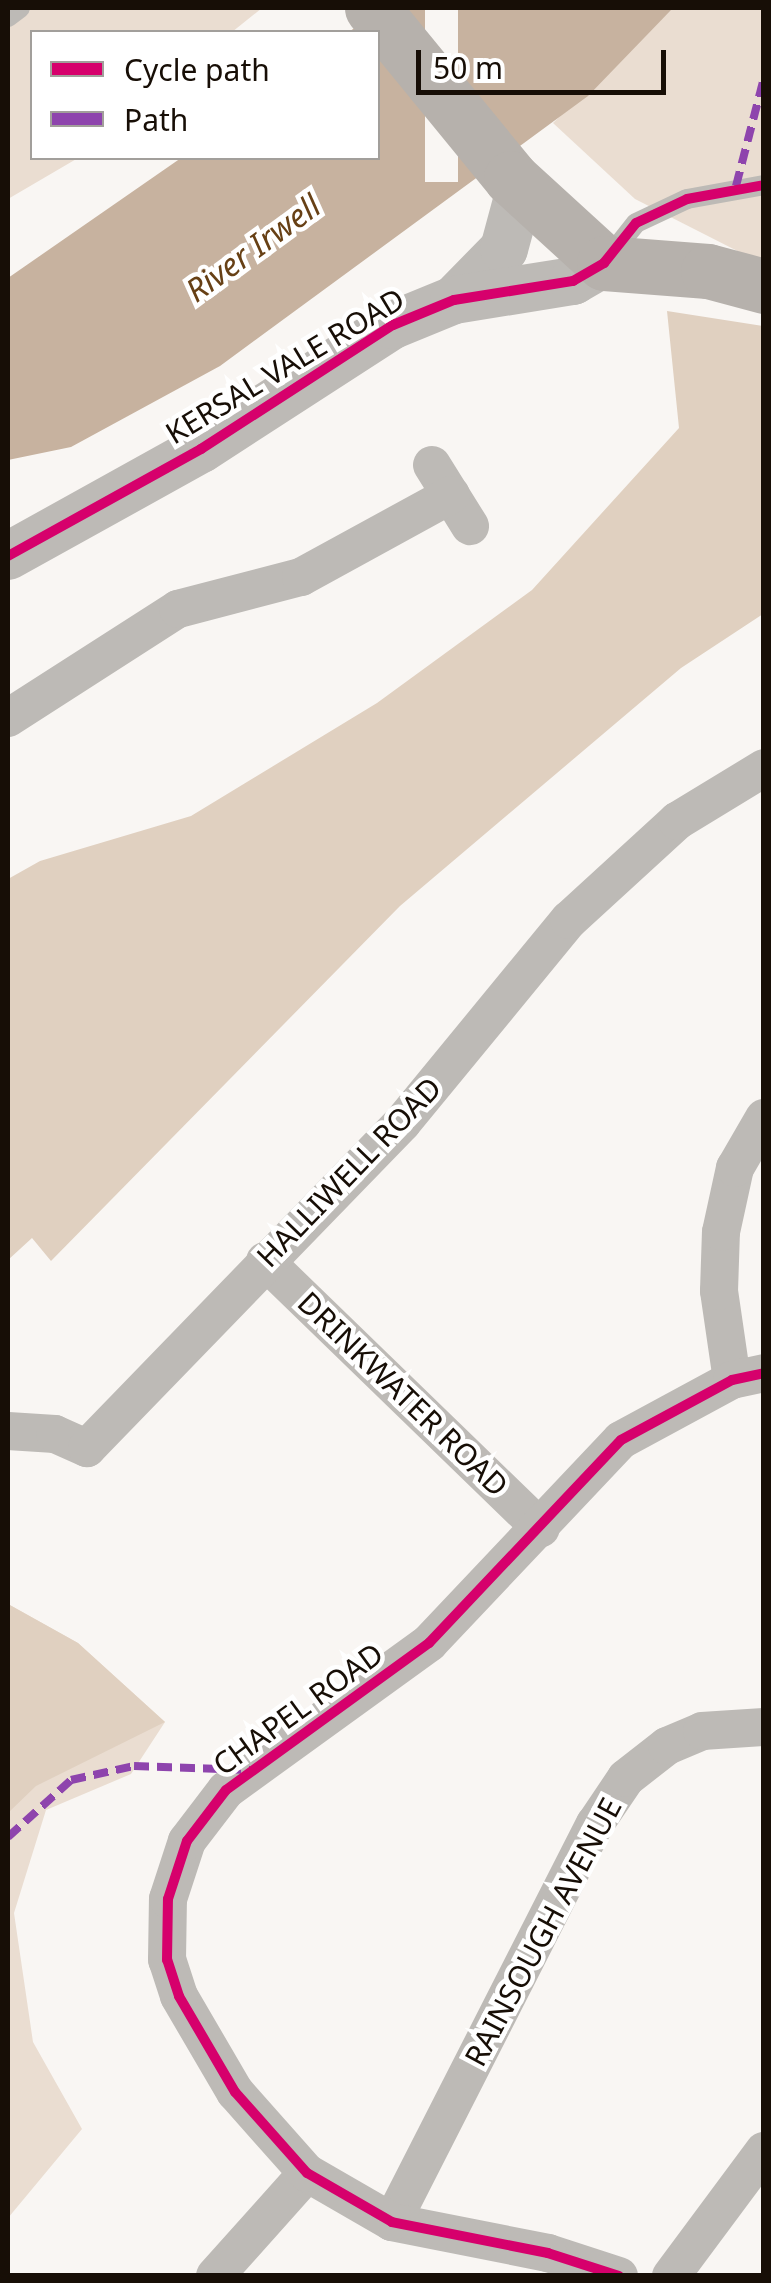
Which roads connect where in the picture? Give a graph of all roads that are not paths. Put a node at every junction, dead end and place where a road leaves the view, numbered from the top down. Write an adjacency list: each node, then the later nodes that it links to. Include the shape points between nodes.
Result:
1 (20, 8): 3 (lane)
2 (372, 8): 5 (main road)
3 (8, 17)
4 (764, 185): 6 (lane, via 687,199 636,223)
5 (521, 186): 6 (main road); 8 (street, via 504,248)
6 (604, 263): 7 (main road, via 708,271); 8 (street, KERSAL VALE ROAD, via 573,281)
7 (764, 286)
8 (454, 300): 10 (street, KERSAL VALE ROAD, via 393,325 201,448)
9 (451, 495): 11 (street, via 301,577 178,608)
10 (8, 556)
11 (8, 718)
12 (764, 768): 14 (street, HALLIWELL ROAD, via 678,821 610,879 530,960 402,1123)
13 (764, 1118): 15 (street, via 735,1168 721,1232 720,1291)
14 (265, 1261): 16 (street, HALLIWELL ROAD, via 88,1448 55,1434); 17 (street, DRINKWATER ROAD)
15 (748, 1376): 17 (street, CHAPEL ROAD, via 621,1440)
16 (8, 1432)
17 (542, 1528): 20 (street, CHAPEL ROAD, via 429,1643 226,1790 187,1841 172,1879 166,1933 178,1996 235,2092)
18 (764, 1727): 21 (street, RAINSOUGH AVENUE, via 702,1732 668,1746 626,1778 595,1824)
19 (764, 2151): 24 (street)
20 (307, 2174): 21 (street, CHAPEL ROAD); 22 (street)
21 (392, 2222): 23 (street, CHAPEL ROAD, via 548,2253)
22 (215, 2276)
23 (619, 2276)
24 (671, 2276)

